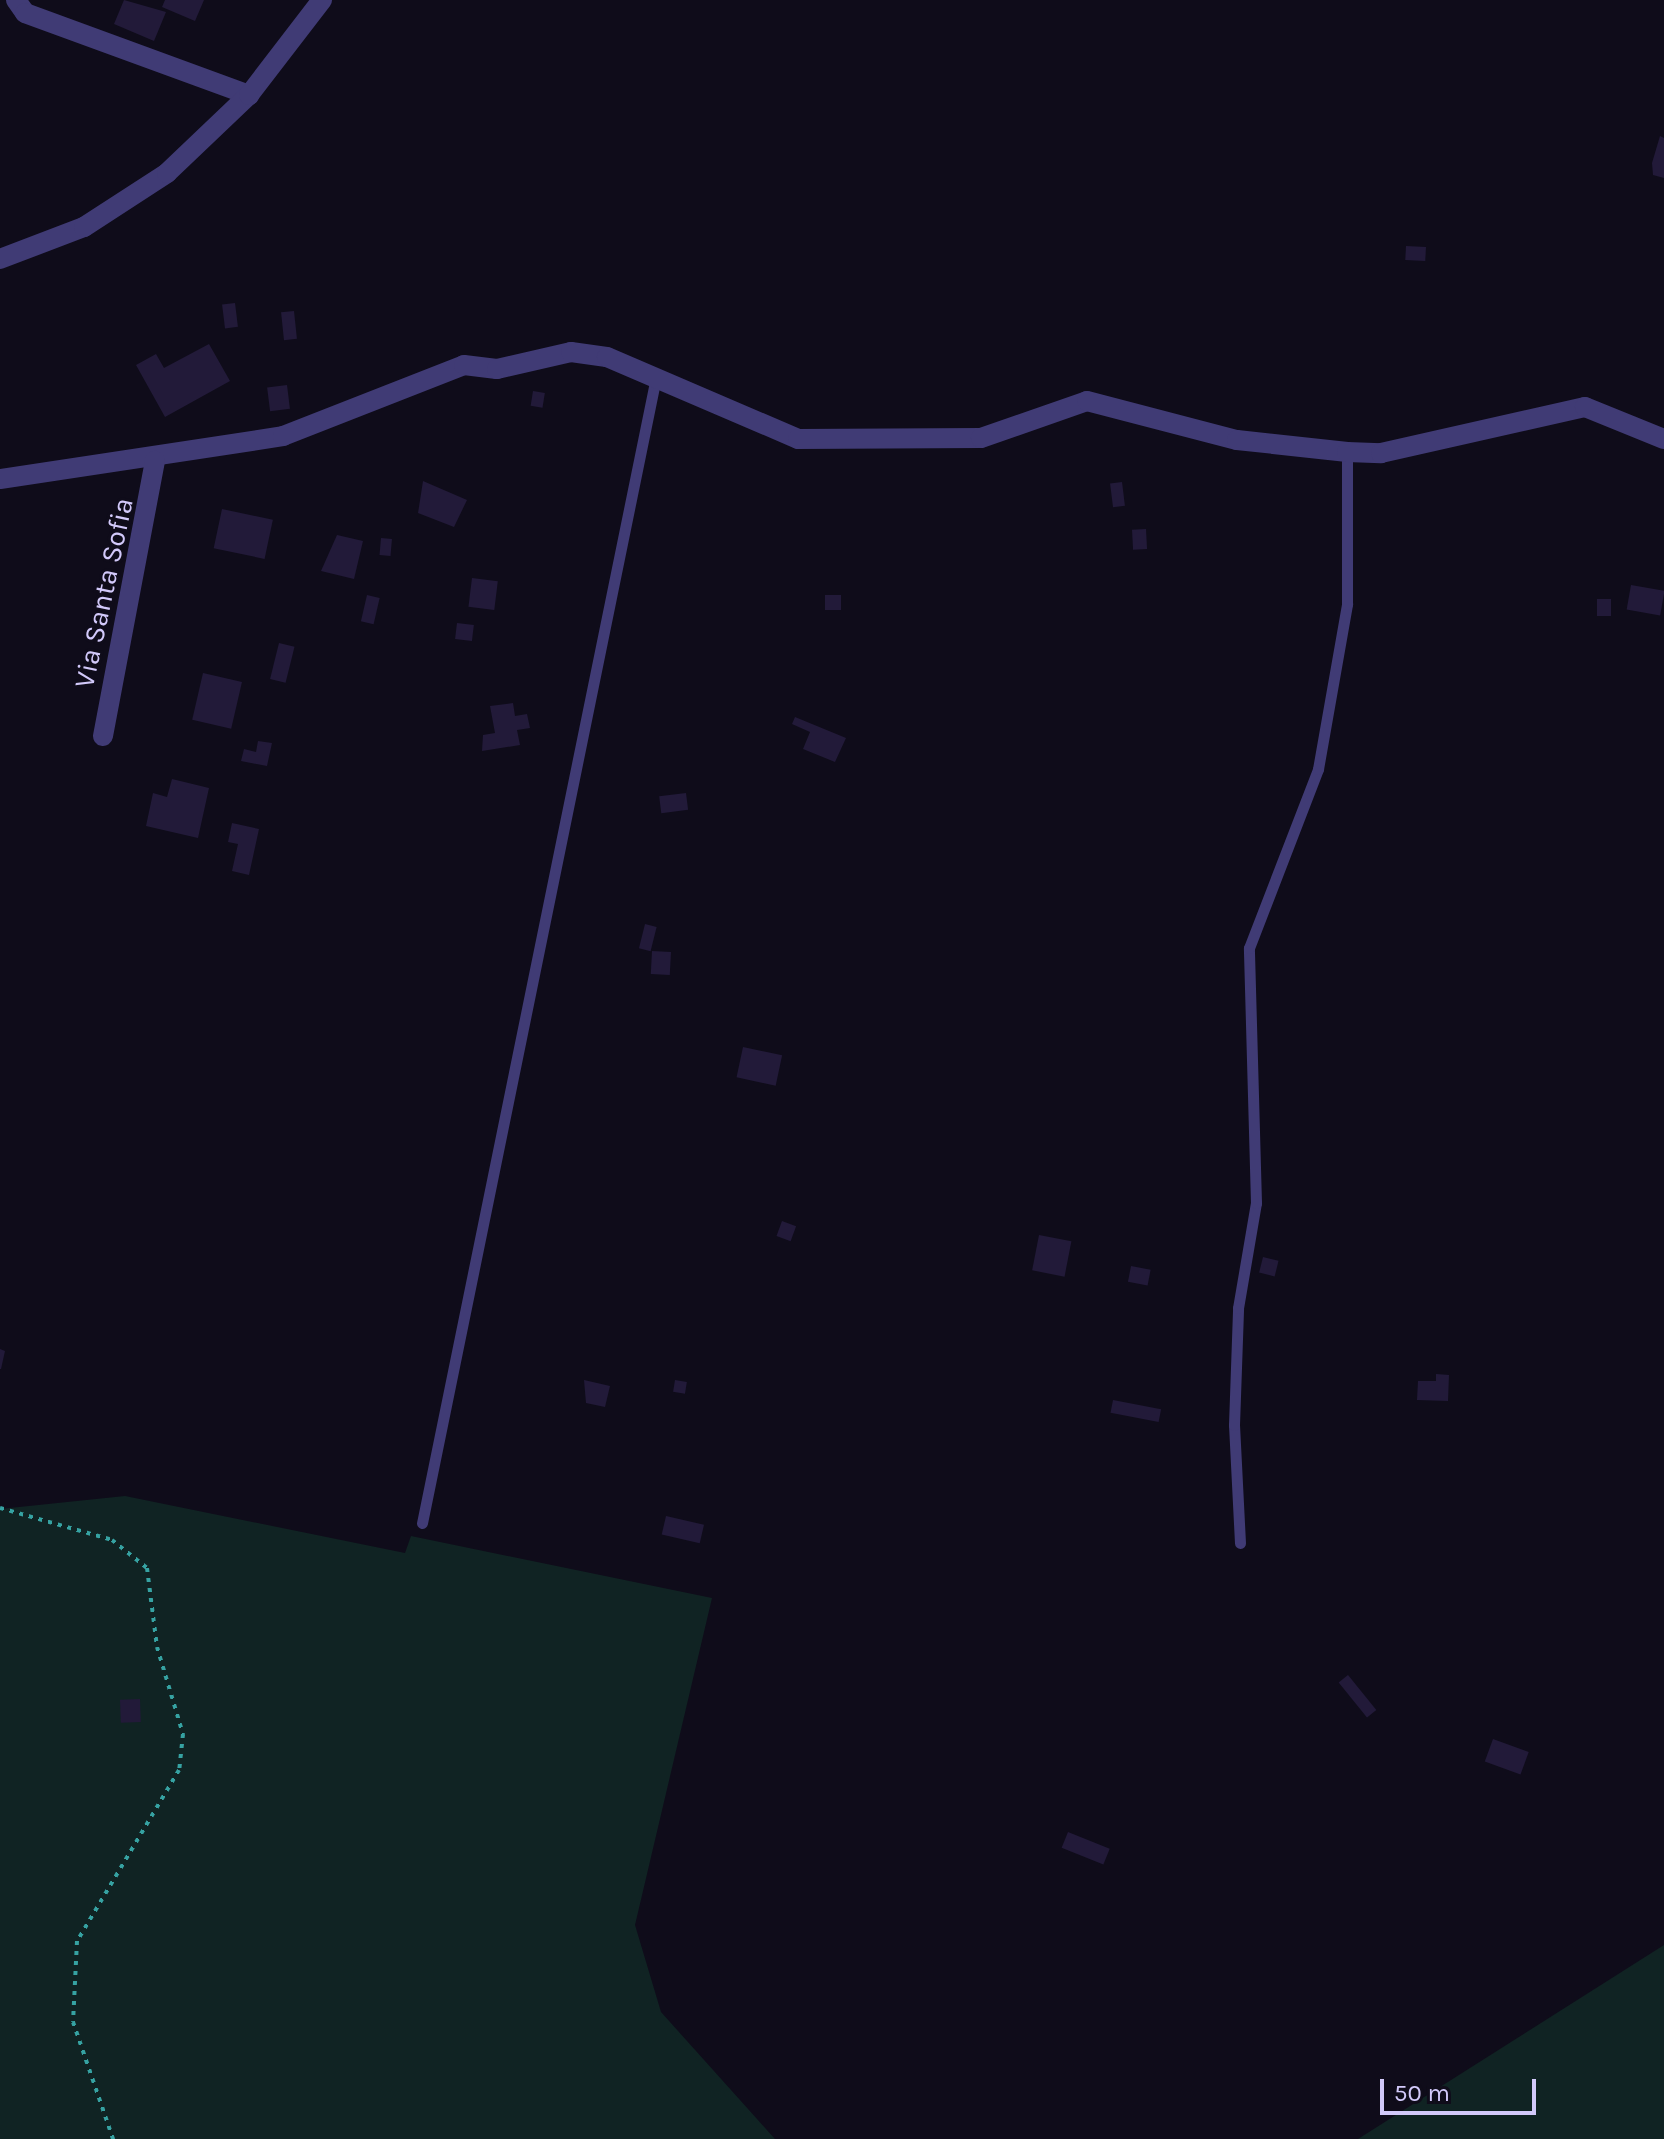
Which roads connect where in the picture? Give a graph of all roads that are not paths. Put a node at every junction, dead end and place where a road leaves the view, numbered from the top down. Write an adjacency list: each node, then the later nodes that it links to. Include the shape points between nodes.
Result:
1 (322, 0): 3 (street)
2 (11, 2): 3 (street)
3 (249, 95): 4 (street, via 123,204)
4 (0, 259)
5 (656, 377): 7 (street, via 798,439 981,438 1087,401 1237,440); 8 (street, via 571,352 497,369 464,365 283,436); 11 (lane)
6 (1664, 439): 7 (street, via 1585,407 1381,453)
7 (1347, 452): 12 (lane, via 1347,604 1318,769 1249,948 1256,1203 1238,1308 1234,1425)
8 (155, 461): 9 (street); 10 (street, Via Santa Sofia)
9 (0, 479)
10 (103, 736)
11 (422, 1523)
12 (1240, 1543)

